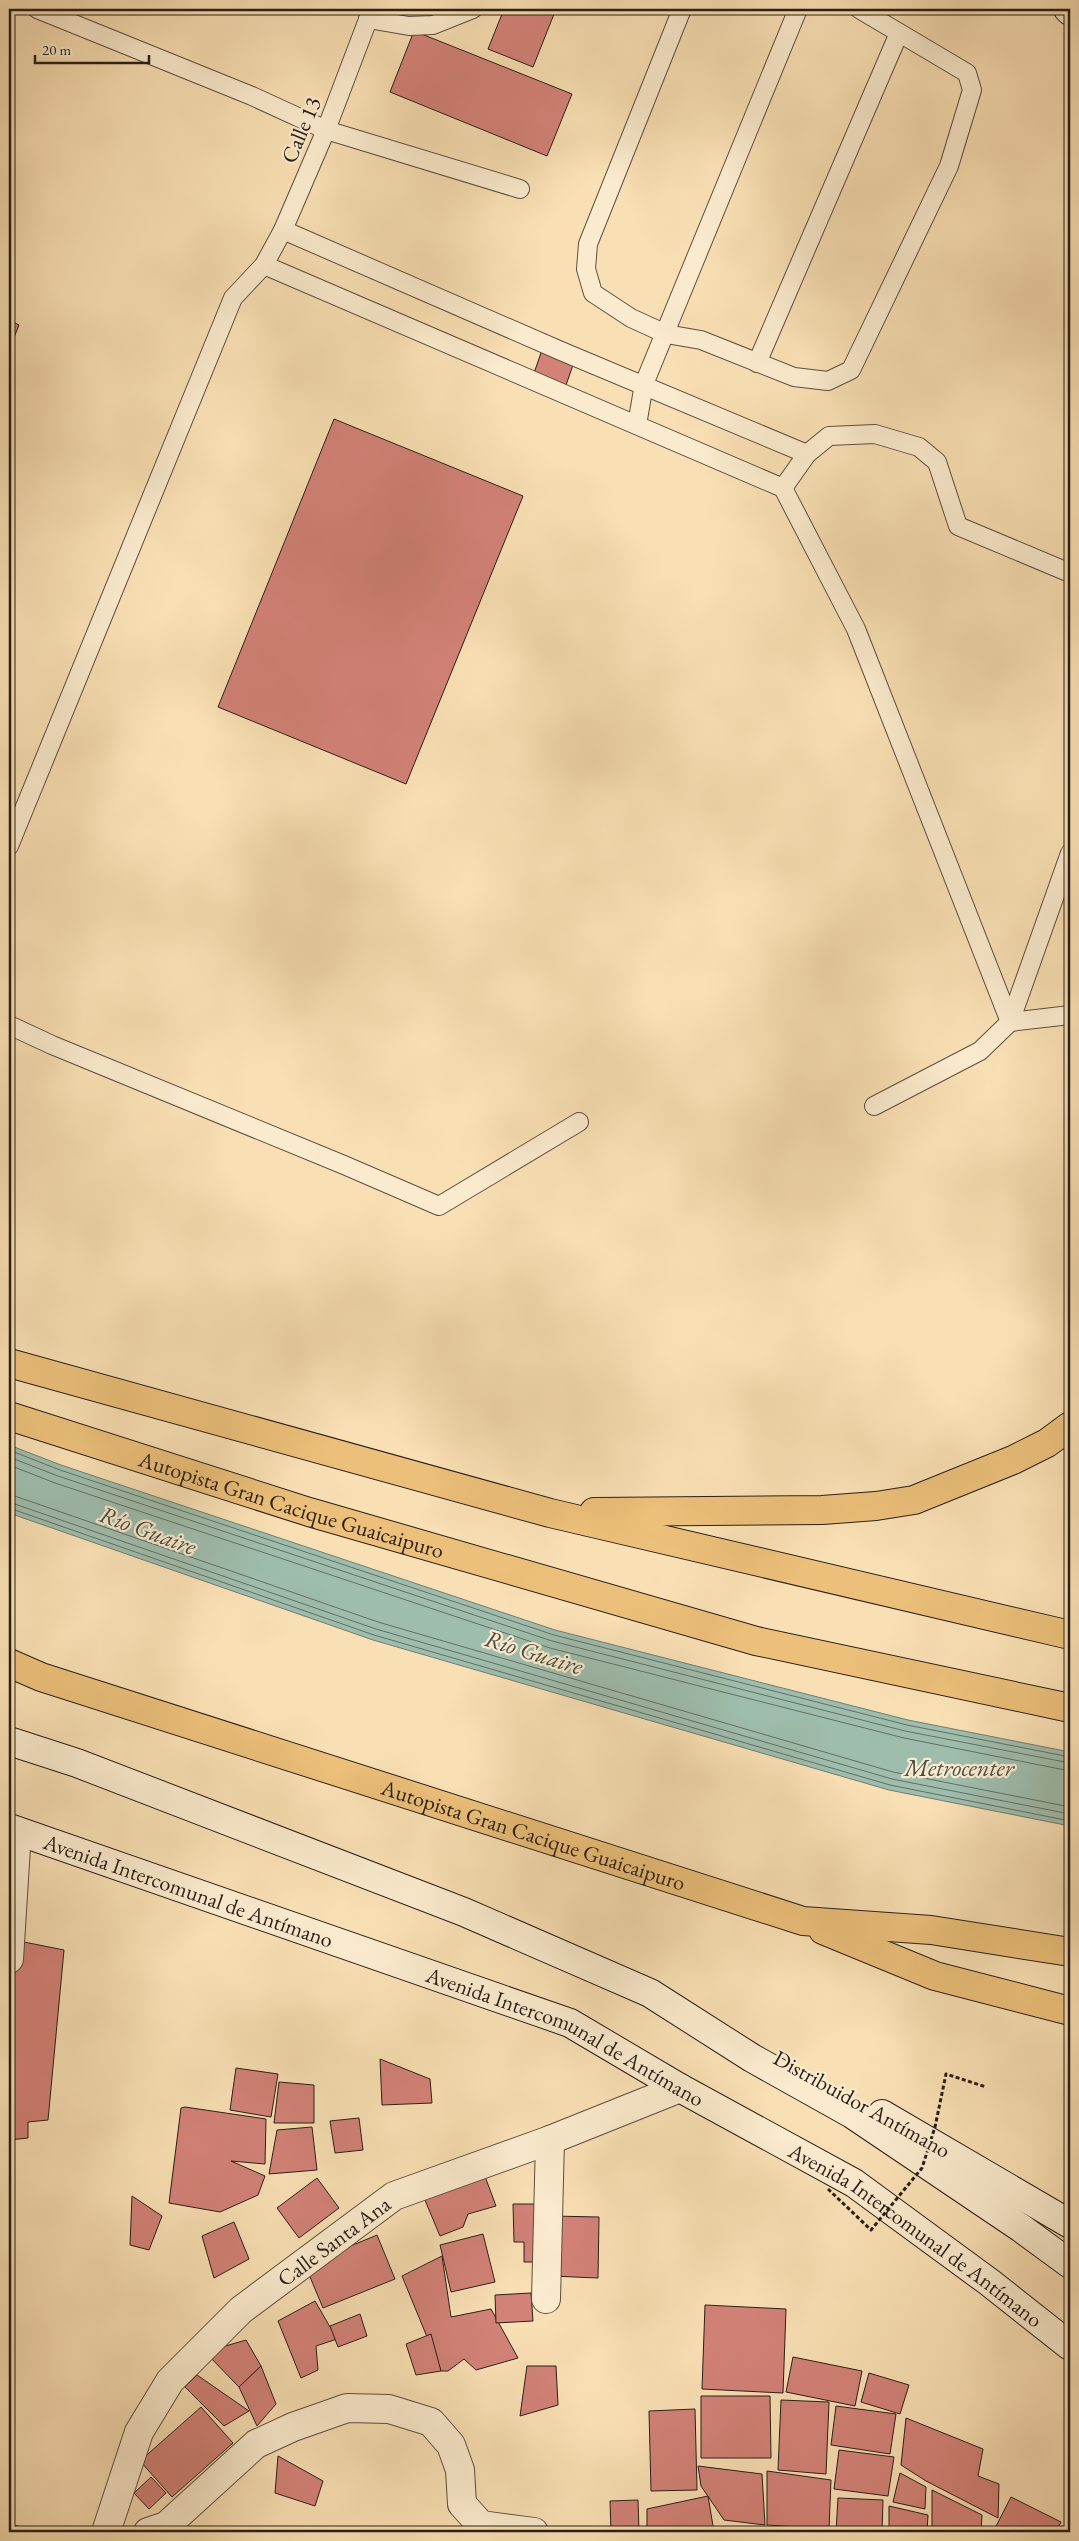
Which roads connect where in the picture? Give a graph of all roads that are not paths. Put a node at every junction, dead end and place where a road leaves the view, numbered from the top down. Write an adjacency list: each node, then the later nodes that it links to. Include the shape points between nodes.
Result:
1 (37, 9): 8 (lane, via 252,96)
2 (473, 9): 6 (lane, via 433,25 409,26)
3 (682, 9): 12 (lane, via 588,244 586,268 593,293 632,318)
4 (798, 9): 12 (lane)
5 (859, 9): 7 (lane)
6 (370, 14): 8 (lane, Calle 13)
7 (900, 33): 13 (lane); 13 (lane, via 967,73 972,90 949,166 851,370 828,381 794,377)
8 (326, 130): 9 (lane); 10 (lane, Calle 13)
9 (520, 189)
10 (283, 230): 11 (lane, Calle 13); 14 (lane)
11 (264, 265): 15 (lane); 19 (lane, Calle 13, via 233,298)
12 (666, 334): 13 (lane, via 701,340); 14 (lane)
13 (757, 362)
14 (644, 384): 15 (lane); 16 (lane)
15 (638, 425): 17 (lane)
16 (807, 454): 17 (lane); 18 (lane, via 829,436 875,434 919,447 937,462 958,526)
17 (783, 488): 22 (lane, via 856,630)
18 (1070, 573)
19 (9, 846)
20 (1070, 853): 22 (lane)
21 (1070, 1015): 22 (lane)
22 (1010, 1022): 24 (lane, via 980,1051)
23 (9, 1025): 25 (lane, via 52,1046 439,1206)
24 (874, 1106)
25 (579, 1122)
26 (9, 1363): 29 (highway)
27 (9, 1416): 32 (highway, Autopista Gran Cacique Guaicaipuro, via 309,1512 756,1642)
28 (1070, 1426): 29 (highway, via 1047,1443 977,1476 914,1500 822,1510)
29 (550, 1513): 30 (highway)
30 (1070, 1635)
31 (9, 1663): 35 (highway, Autopista Gran Cacique Guaicaipuro, via 41,1677)
32 (1070, 1708)
33 (9, 1741): 38 (main road, via 77,1763 464,1912)
34 (13, 1829): 37 (main road); 40 (main road, Avenida Intercomunal de Antímano, via 570,2024)
35 (803, 1922): 36 (highway, Autopista Gran Cacique Guaicaipuro, via 932,1930); 39 (highway, via 935,1976)
36 (1070, 1952)
37 (9, 1959)
38 (650, 1993): 42 (main road, Distribuidor Antímano, via 803,2068); 43 (main road, via 752,2058 852,2114)
39 (1070, 2011)
40 (680, 2088): 41 (main road, Calle Santa Ana); 45 (main road, Avenida Intercomunal de Antímano, via 854,2183)
41 (550, 2140): 44 (main road); 46 (main road, Calle Santa Ana, via 394,2196 241,2310 170,2381 139,2432)
42 (1070, 2224)
43 (1070, 2264)
44 (546, 2299)
45 (1070, 2346)
46 (108, 2524): 47 (main road)
47 (140, 2532)
48 (148, 2532): 49 (main road, via 166,2526 256,2444 347,2408 389,2409 431,2422 451,2445 460,2470 462,2504 481,2525)
49 (534, 2532)

